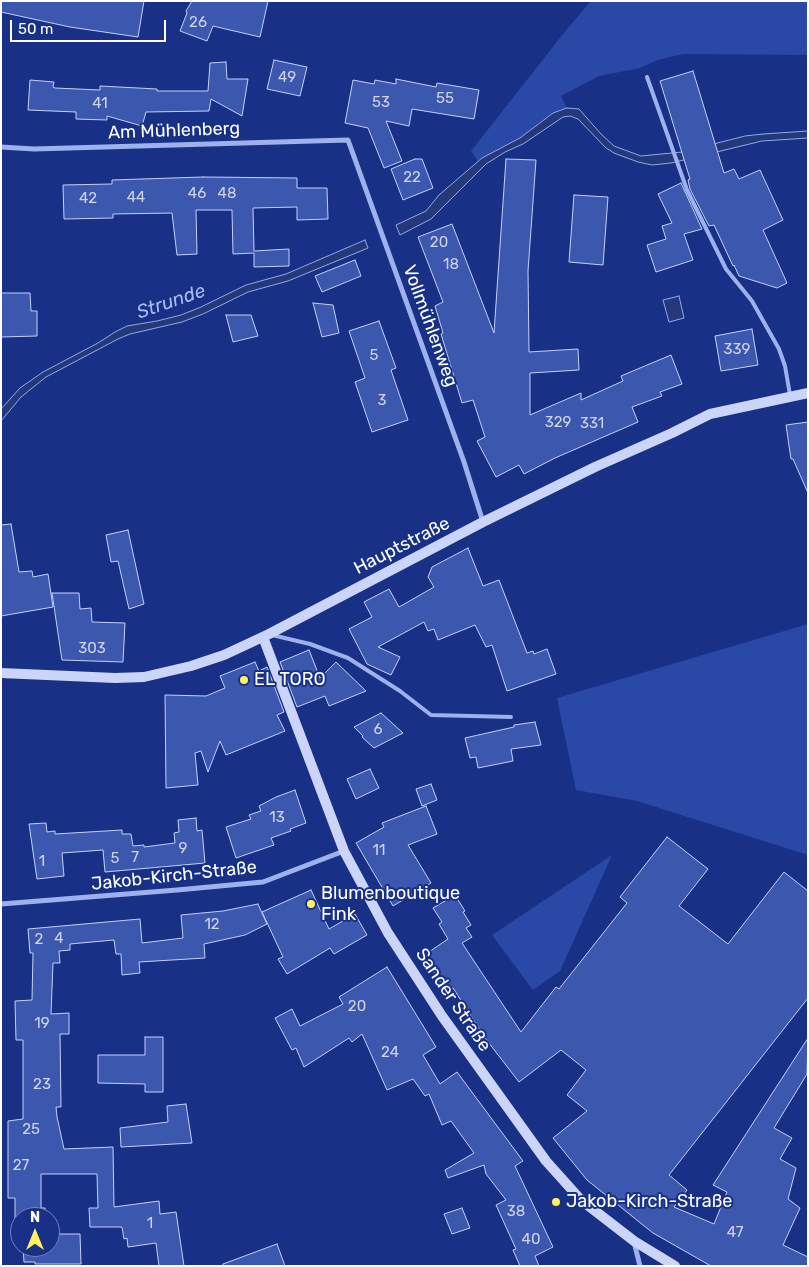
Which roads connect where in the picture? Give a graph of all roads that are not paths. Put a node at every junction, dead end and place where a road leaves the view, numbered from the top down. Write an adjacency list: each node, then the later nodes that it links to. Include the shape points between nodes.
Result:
1 (647, 78): 5 (lane, via 687,190 726,269 752,301 779,349)
2 (348, 140): 3 (street, Am Mühlenberg, via 34,149); 6 (street, Vollmühlenweg)
3 (1, 147)
4 (808, 393): 5 (main road, Hauptstraße)
5 (790, 396): 6 (main road, Hauptstraße, via 710,414)
6 (483, 522): 7 (main road, Hauptstraße)
7 (266, 636): 8 (main road, Hauptstraße, via 224,655 144,677); 9 (lane, via 310,644 348,658 400,690 431,715); 10 (main road, Sander Straße)
8 (1, 673)
9 (511, 717)
10 (344, 851): 11 (street, Jakob-Kirch-Straße, via 263,882); 12 (main road, Sander Straße, via 388,933 442,1016 546,1161 581,1200)
11 (1, 904)
12 (634, 1240): 13 (street); 14 (main road, Sander Straße)
13 (640, 1266)
14 (675, 1266)

